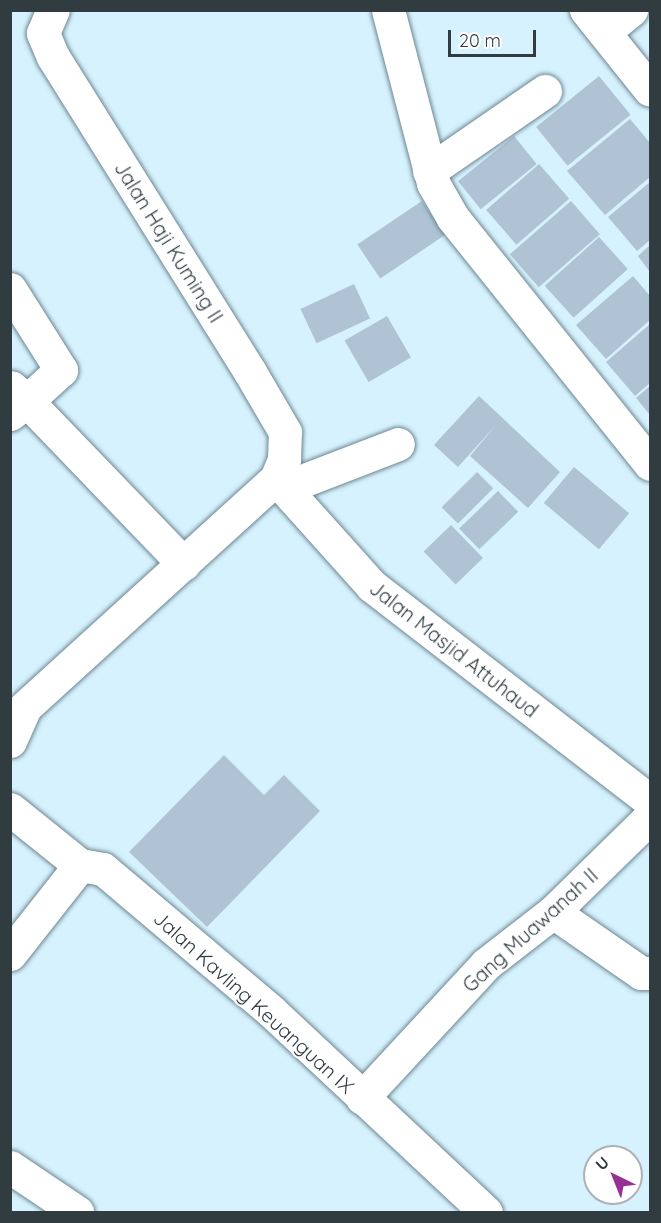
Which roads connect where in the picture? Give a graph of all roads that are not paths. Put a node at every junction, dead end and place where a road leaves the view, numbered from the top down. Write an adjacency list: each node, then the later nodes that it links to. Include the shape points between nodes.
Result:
1 (53, 10): 12 (street, Jalan Haji Kuming II, via 43,33 53,57 285,432)
2 (388, 10): 7 (street)
3 (632, 10): 4 (street)
4 (595, 21): 5 (street)
5 (651, 90)
6 (545, 91): 7 (street)
7 (429, 171): 11 (street, via 453,218)
8 (10, 289): 9 (street, via 61,370)
9 (16, 401): 13 (street)
10 (398, 444): 12 (street)
11 (651, 464)
12 (280, 483): 13 (street); 16 (street, Jalan Masjid Attuhaud, via 372,586)
13 (184, 564): 14 (street)
14 (18, 700): 15 (street)
15 (10, 741)
16 (651, 801)
17 (10, 809): 19 (street, Jalan Kavling Keuanguan IX)
18 (651, 817): 20 (street, Gang Muawanah II)
19 (80, 865): 21 (street); 23 (street, Jalan Kavling Keuanguan IX, via 103,869 272,1012)
20 (553, 912): 22 (street, via 640,973); 23 (street, Gang Muawanah II, via 486,964)
21 (10, 954)
22 (651, 973)
23 (362, 1098): 26 (street, Jalan Kavling Keuanguan IX)
24 (10, 1167): 25 (street)
25 (77, 1212)
26 (486, 1212)

